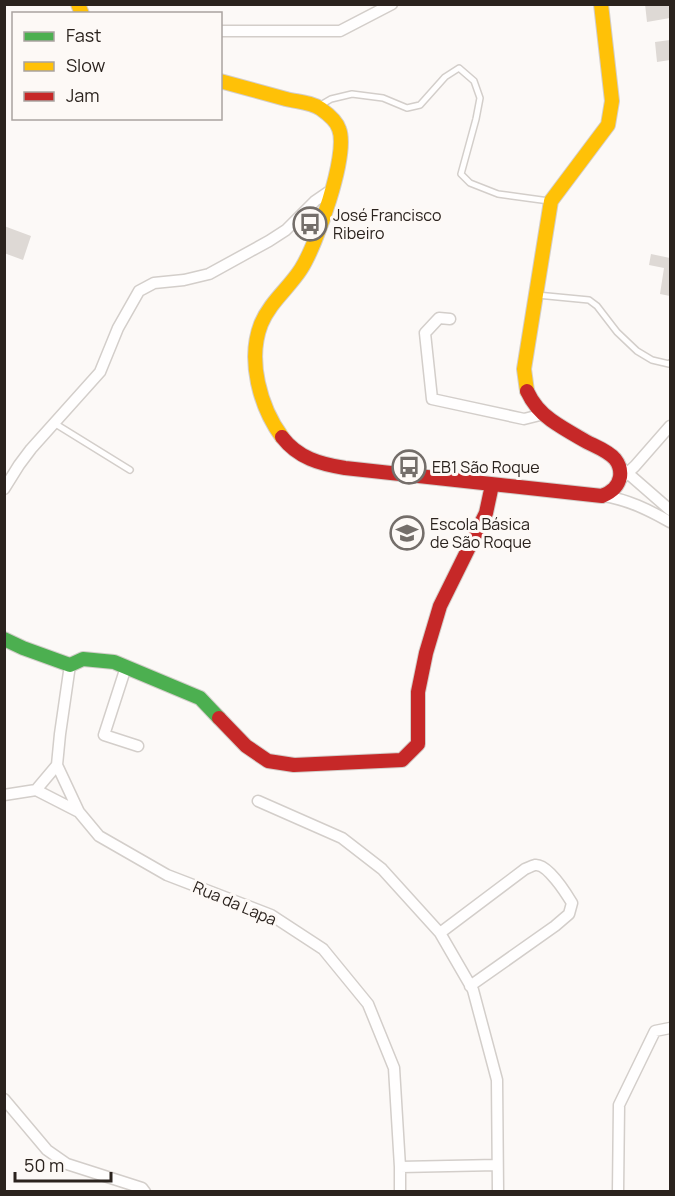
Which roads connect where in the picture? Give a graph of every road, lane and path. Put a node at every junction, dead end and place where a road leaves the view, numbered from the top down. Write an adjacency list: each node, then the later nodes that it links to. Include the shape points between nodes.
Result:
1 (393, 4): 3 (street, via 340,32)
2 (601, 4): 7 (street, via 612,101 608,125)
3 (222, 31)
4 (222, 82): 5 (street)
5 (318, 107): 6 (street, via 340,129 341,147); 7 (lane, via 352,94 383,98 407,108 420,105 445,77 459,68 474,81 480,98 461,174 470,183 498,194)
6 (331, 190): 12 (street, via 286,230 209,274 153,283 139,291 100,372); 16 (street, via 313,246 258,331 256,368 268,414 279,435 292,450 330,466)
7 (551, 201): 8 (street)
8 (536, 295): 10 (lane, via 589,300 637,351 652,360); 11 (street, via 524,369 528,393)
9 (450, 319): 11 (street, via 439,318 425,333 432,399 524,419)
10 (670, 363)
11 (544, 414): 15 (street, via 606,451)
12 (54, 423): 14 (lane); 17 (street, via 18,465)
13 (670, 426): 15 (street)
14 (130, 470)
15 (624, 477): 16 (street, via 609,494 602,496); 18 (street); 19 (street, via 654,512)
16 (492, 484): 22 (street, via 486,513 440,606 418,692 418,744 402,760 294,765 268,761 246,746 200,698)
17 (4, 489)
18 (670, 510)
19 (670, 522)
20 (4, 639): 21 (street)
21 (70, 664): 22 (street, via 83,659); 24 (street)
22 (126, 668): 23 (street, via 104,735)
23 (138, 746)
24 (57, 765): 25 (street); 28 (street)
25 (36, 790): 26 (street); 28 (street)
26 (4, 795)
27 (258, 801): 29 (street, via 342,838 382,869)
28 (79, 812): 34 (street, Rua da Lapa, via 99,836 167,875 271,915 322,948 368,1004 394,1068)
29 (440, 933): 30 (street); 30 (street, via 525,869 536,865 544,867 572,903 569,914 555,926)
30 (470, 986): 33 (street, via 497,1080)
31 (670, 1028): 38 (street, via 655,1031 620,1105)
32 (4, 1099): 35 (street, via 47,1150 67,1164)
33 (497, 1165): 34 (street); 37 (street)
34 (400, 1167): 36 (street, Rua da Lapa)
35 (145, 1191)
36 (400, 1191)
37 (498, 1191)
38 (618, 1191)

